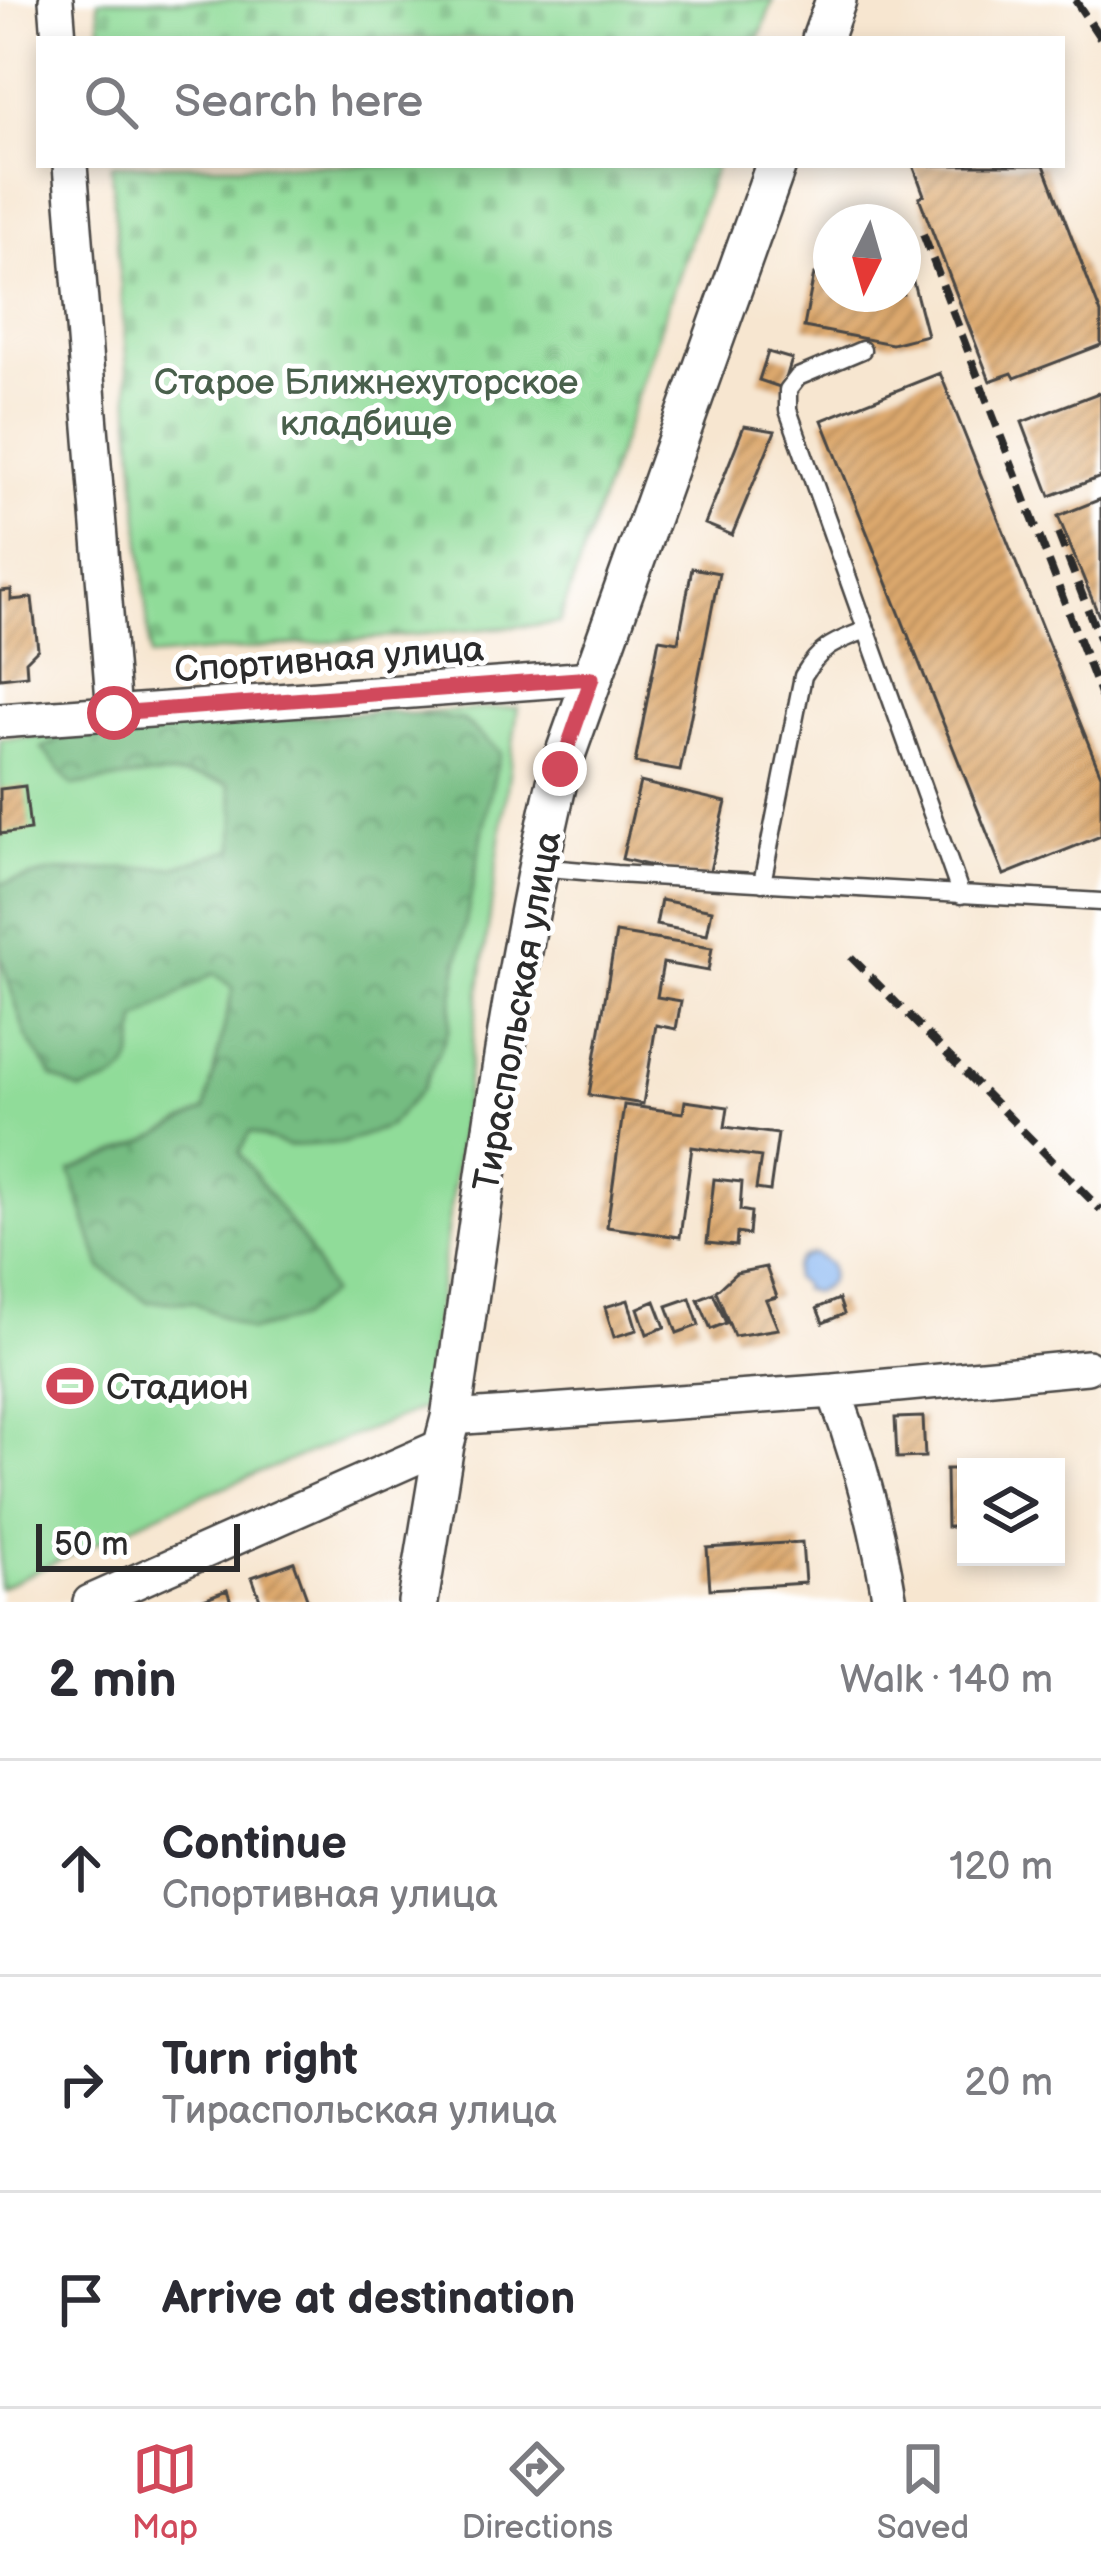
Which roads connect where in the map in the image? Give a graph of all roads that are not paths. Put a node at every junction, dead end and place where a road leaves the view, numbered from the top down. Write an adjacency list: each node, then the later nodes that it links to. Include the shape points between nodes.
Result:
1 (56, 0): 3 (street)
2 (836, 0): 4 (street)
3 (59, 36)
4 (823, 36)
5 (70, 168): 10 (street)
6 (775, 168): 9 (street, Тираспольская улица)
7 (862, 350): 8 (lane, via 798,376 788,410)
8 (866, 630): 13 (lane, via 816,655 803,676); 14 (lane)
9 (592, 678): 10 (street, Спортивная улица); 12 (street, Тираспольская улица)
10 (114, 713): 11 (street, Спортивная улица)
11 (0, 721)
12 (537, 867): 13 (lane); 18 (street, Тираспольская улица)
13 (762, 883): 14 (lane)
14 (961, 895): 15 (lane)
15 (1101, 902)
16 (1087, 1367): 17 (street)
17 (834, 1391): 18 (street); 21 (street, via 854,1442)
18 (447, 1432): 19 (street); 20 (street, Тираспольская улица)
19 (90, 1602)
20 (418, 1602)
21 (890, 1602)

